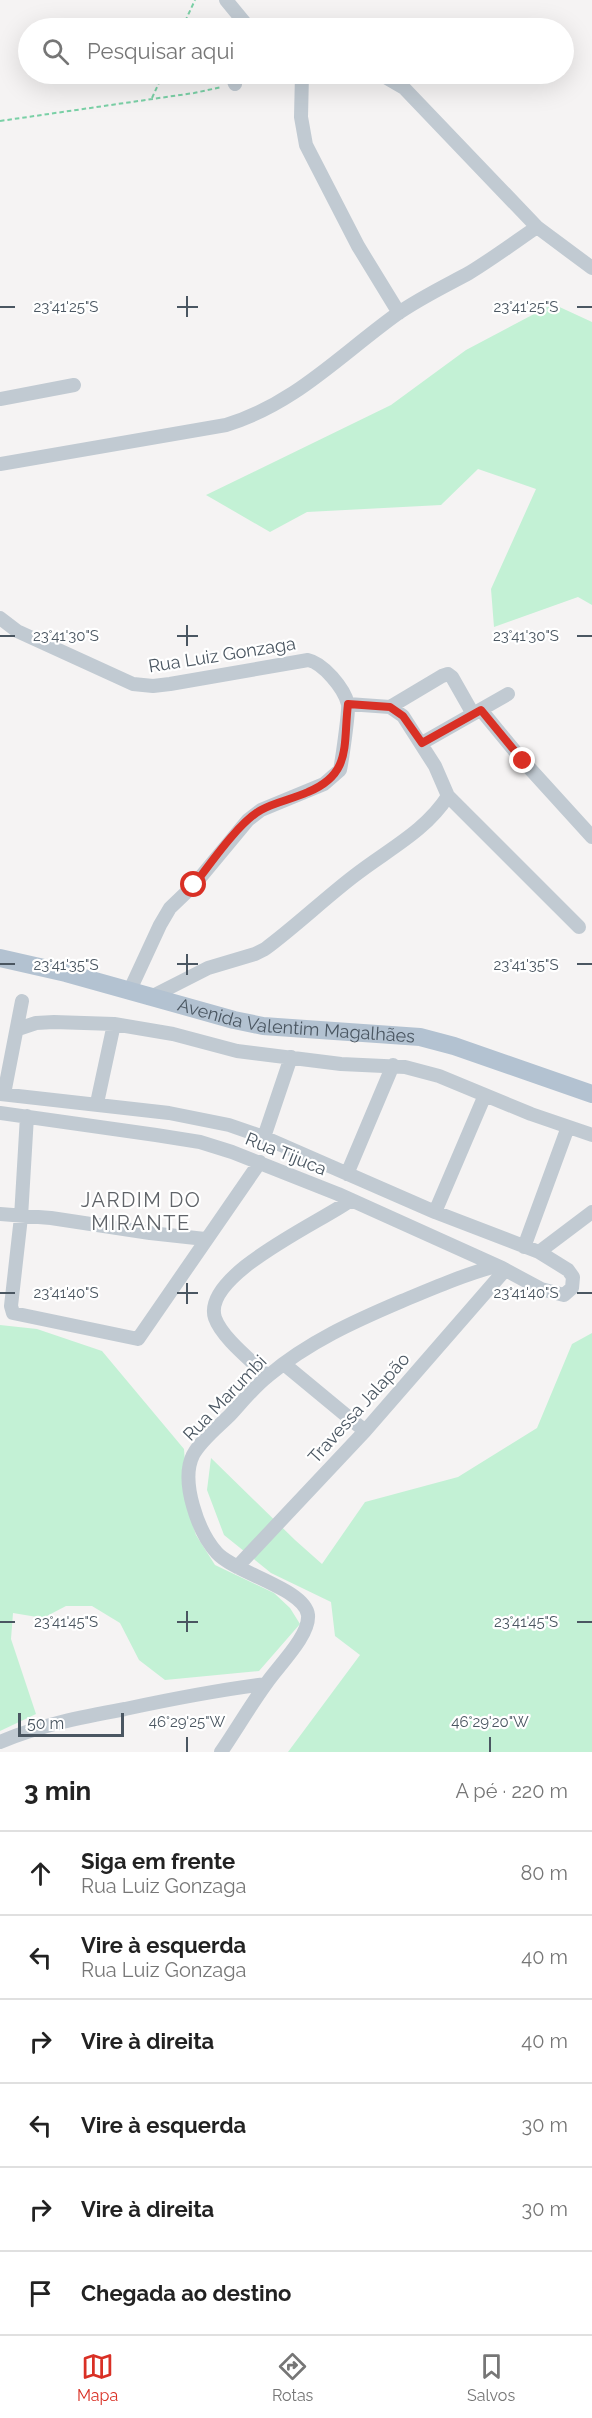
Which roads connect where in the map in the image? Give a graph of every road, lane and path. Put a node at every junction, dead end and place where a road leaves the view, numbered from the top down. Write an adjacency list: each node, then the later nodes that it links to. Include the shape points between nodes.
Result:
1 (195, 0): 3 (path)
2 (230, 6): 4 (street)
3 (187, 18)
4 (240, 18)
5 (159, 84): 9 (path)
6 (219, 84): 9 (path, via 194,93)
7 (302, 84): 13 (street, via 301,117 306,145 358,246)
8 (397, 84): 11 (street)
9 (152, 99): 10 (path)
10 (0, 121)
11 (537, 227): 12 (street); 13 (street)
12 (592, 268)
13 (399, 313): 16 (street, via 315,380 242,421)
14 (74, 385): 15 (street)
15 (0, 399)
16 (0, 464)
17 (0, 618): 19 (street, Rua Luiz Gonzaga, via 17,631 133,684 170,684 308,660 332,677)
18 (508, 694): 21 (street)
19 (348, 704): 20 (street); 27 (street, via 340,770 324,784 261,810 248,820 170,908)
20 (390, 707): 21 (street, via 448,674); 22 (street, via 403,716)
21 (477, 712): 22 (street); 24 (street)
22 (422, 743): 23 (street)
23 (448, 796): 25 (street); 28 (street, via 425,825 265,949 208,968)
24 (592, 837)
25 (579, 927)
26 (0, 958): 27 (main road, Avenida Valentim Magalhães)
27 (129, 992): 28 (main road, Avenida Valentim Magalhães)
28 (149, 998): 35 (main road, Avenida Valentim Magalhães, via 263,1026 420,1037)
29 (22, 1001): 31 (street)
30 (114, 1024): 31 (street, via 54,1022); 32 (street, via 174,1034 237,1051); 37 (street)
31 (18, 1029): 34 (street)
32 (291, 1057): 33 (street, via 341,1064); 42 (street)
33 (393, 1065): 36 (street, via 421,1070); 44 (street)
34 (2, 1094): 37 (street)
35 (592, 1094)
36 (485, 1095): 40 (street); 46 (street)
37 (97, 1103): 42 (street, via 196,1117)
38 (0, 1113): 39 (street, Rua Tijuca)
39 (27, 1116): 43 (street, Rua Tijuca, via 200,1142); 49 (street)
40 (568, 1127): 41 (street); 51 (street)
41 (592, 1135)
42 (264, 1137): 44 (street)
43 (260, 1162): 45 (street, Rua Tijuca); 50 (street)
44 (347, 1174): 46 (street)
45 (351, 1200): 53 (street, Rua Tijuca); 55 (street, via 244,1266 217,1294 215,1318 224,1333)
46 (435, 1212): 51 (street)
47 (592, 1212): 52 (street)
48 (0, 1214): 49 (street)
49 (21, 1217): 50 (street); 50 (street, via 13,1313 138,1339)
50 (205, 1239)
51 (524, 1247): 52 (street)
52 (539, 1252): 53 (street, Rua Tijuca, via 568,1270 574,1282 564,1295)
53 (501, 1268): 54 (street, Rua Marumbi, via 464,1275 340,1328); 56 (street, Travessa Jalapão)
54 (284, 1364): 55 (street, Rua Marumbi); 56 (street)
55 (267, 1376): 57 (street, Rua Marumbi, via 205,1440 193,1456 189,1476 190,1492 208,1540 218,1554)
56 (365, 1431): 57 (street, Travessa Jalapão)
57 (237, 1567): 58 (street, Rua Marumbi, via 302,1602 308,1617 295,1647)
58 (266, 1684): 59 (street, via 65,1721); 60 (street, Rua Marumbi)
59 (0, 1742)
60 (221, 1752)

